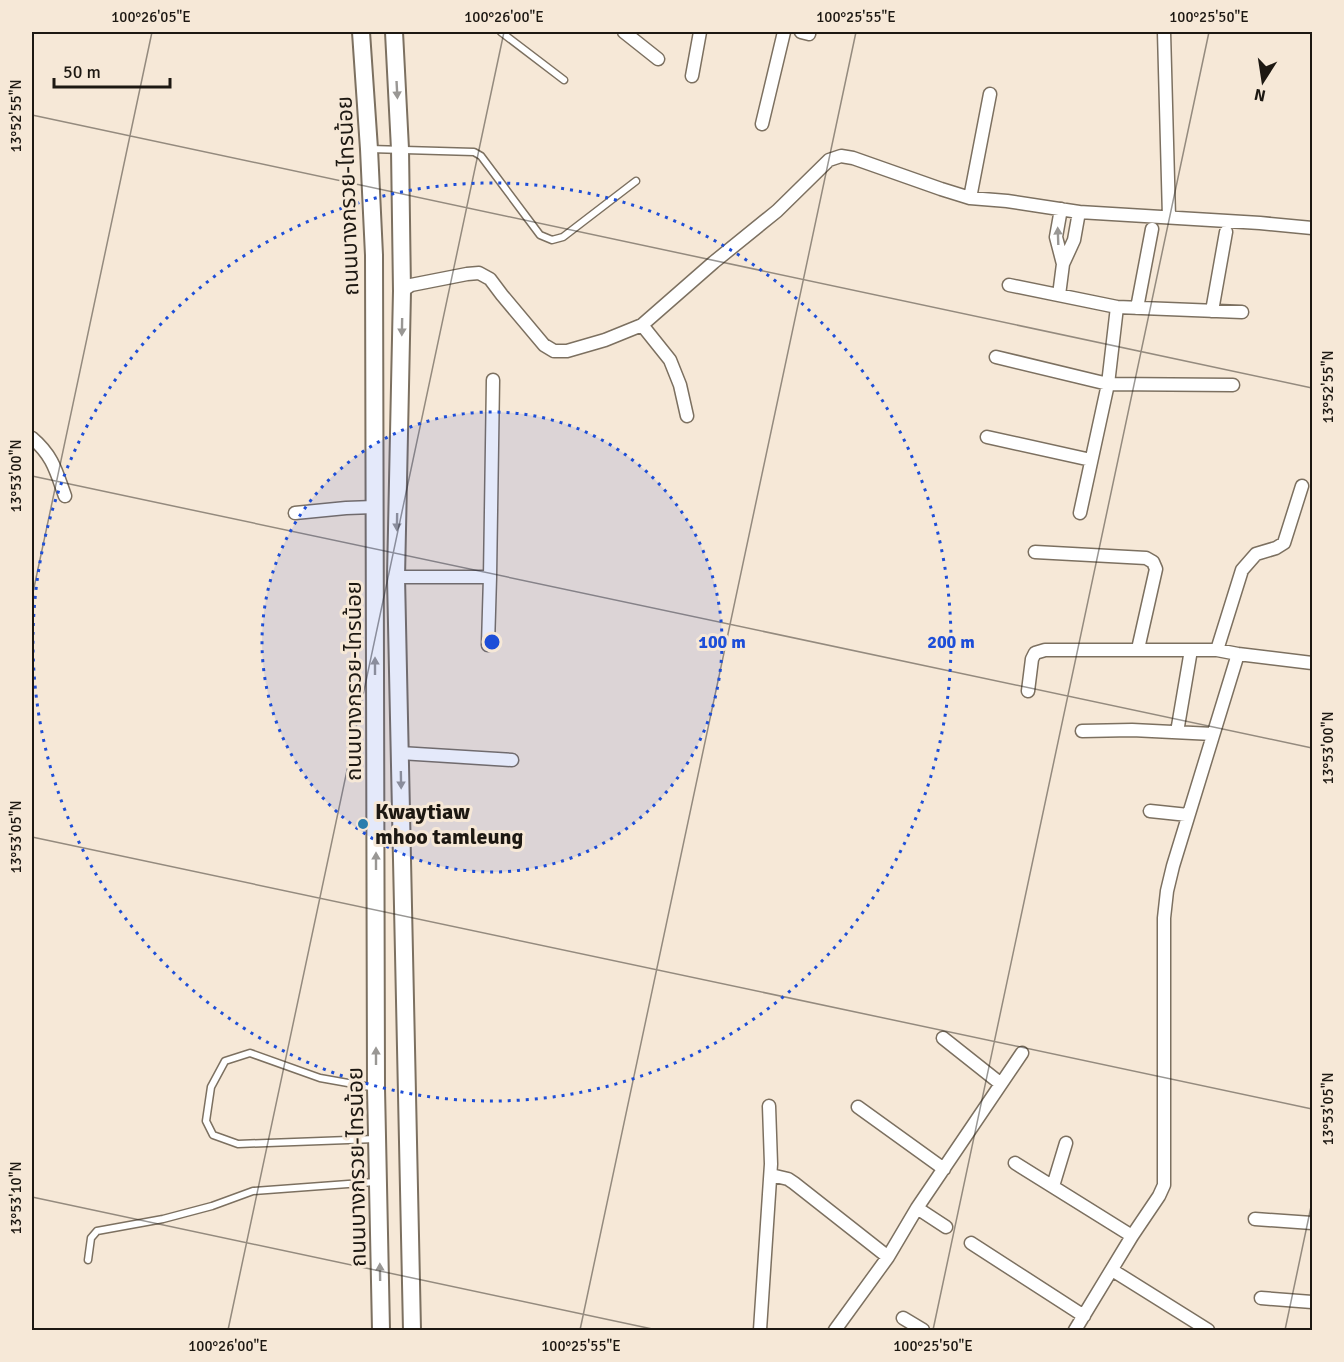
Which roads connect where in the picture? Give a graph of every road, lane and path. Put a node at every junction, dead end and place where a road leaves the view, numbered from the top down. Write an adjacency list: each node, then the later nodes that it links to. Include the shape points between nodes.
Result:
1 (361, 32): 13 (main road, ถนนบางกรวย-ไทรน้อย)
2 (394, 32): 14 (main road, ถนนบางกรวย-ไทรน้อย, one-way to 14)
3 (501, 32): 10 (lane)
4 (624, 32): 8 (street)
5 (700, 32): 9 (street)
6 (784, 32): 12 (street)
7 (1164, 32): 19 (street)
8 (658, 59)
9 (692, 76)
10 (564, 80)
11 (990, 94): 16 (street)
12 (762, 124)
13 (369, 149): 14 (lane); 42 (main road, ถนนบางกรวย-ไทรน้อย, via 374,255)
14 (400, 149): 15 (lane, via 474,152 482,156 540,235 552,240 563,237); 25 (main road, ถนนบางกรวย-ไทรน้อย)
15 (636, 181)
16 (970, 198): 17 (street); 31 (street, via 853,158 829,160 777,211)
17 (1061, 209): 18 (street); 23 (street, one-way to 17, via 1056,237)
18 (1079, 212): 19 (street); 23 (street, via 1074,240)
19 (1169, 217): 20 (street)
20 (1312, 228)
21 (1152, 229): 28 (street)
22 (1226, 232): 29 (street)
23 (1063, 264): 26 (street)
24 (1009, 285): 26 (street)
25 (402, 291): 31 (street, via 411,285 480,273 490,279 544,345 554,351 605,340); 46 (main road, ถนนบางกรวย-ไทรน้อย, one-way to 46)
26 (1059, 295): 27 (street)
27 (1118, 307): 28 (street); 34 (street)
28 (1137, 308): 29 (street)
29 (1212, 311): 30 (street)
30 (1242, 312)
31 (642, 325): 36 (street, via 670,360)
32 (996, 357): 34 (street)
33 (493, 380): 47 (street)
34 (1108, 384): 35 (street); 39 (street)
35 (1233, 385)
36 (687, 416)
37 (987, 437): 39 (street)
38 (32, 438): 41 (street, via 53,461)
39 (1091, 460): 44 (street)
40 (1302, 486): 51 (street, via 1284,543 1256,554 1242,570)
41 (65, 496)
42 (374, 507): 43 (street); 65 (main road, ถนนบางกรวย-ไทรน้อย, one-way to 42)
43 (295, 513)
44 (1080, 513)
45 (1035, 552): 49 (street, via 1146,558 1153,562 1156,569)
46 (396, 577): 47 (street); 58 (main road, ถนนบางกรวย-ไทรน้อย)
47 (490, 577): 48 (street)
48 (488, 645)
49 (1138, 649): 50 (street); 54 (street, via 1035,653)
50 (1191, 650): 51 (street); 56 (street)
51 (1217, 650): 52 (street)
52 (1238, 654): 53 (street); 57 (street)
53 (1312, 663)
54 (1028, 691)
55 (1082, 731): 56 (street)
56 (1177, 732): 57 (street)
57 (1213, 734): 61 (street)
58 (400, 753): 59 (street); 89 (main road, ถนนบางกรวย-ไทรน้อย, one-way to 89)
59 (512, 760)
60 (1150, 811): 61 (street)
61 (1188, 815): 79 (street, via 1167,891 1164,918 1164,1185)
62 (942, 1038): 64 (street)
63 (1022, 1053): 64 (street)
64 (1000, 1084): 71 (street)
65 (376, 1088): 68 (main road, ถนนบางกรวย-ไทรน้อย); 68 (lane, via 320,1078 250,1053 225,1061 211,1087 206,1121 213,1136 238,1144)
66 (770, 1106): 72 (street)
67 (858, 1107): 71 (street)
68 (378, 1139): 73 (main road, ถนนบางกรวย-ไทรน้อย)
69 (1066, 1143): 74 (street)
70 (1015, 1163): 74 (street)
71 (944, 1169): 75 (street)
72 (771, 1175): 81 (street, via 794,1183); 90 (street)
73 (379, 1181): 82 (lane, via 253,1191 163,1219 97,1231 91,1238); 88 (main road, ถนนบางกรวย-ไทรน้อย, one-way to 73)
74 (1053, 1186): 79 (street)
75 (918, 1208): 78 (street); 81 (street)
76 (1256, 1219): 77 (street)
77 (1312, 1223)
78 (946, 1227)
79 (1132, 1236): 83 (street)
80 (971, 1243): 86 (street)
81 (888, 1257): 91 (street)
82 (88, 1260)
83 (1112, 1270): 86 (street); 94 (street)
84 (1261, 1298): 85 (street)
85 (1312, 1302)
86 (1084, 1316): 93 (street)
87 (903, 1318): 92 (street)
88 (381, 1330)
89 (412, 1330)
90 (760, 1330)
91 (835, 1330)
92 (923, 1330)
93 (1075, 1330)
94 (1208, 1330)

